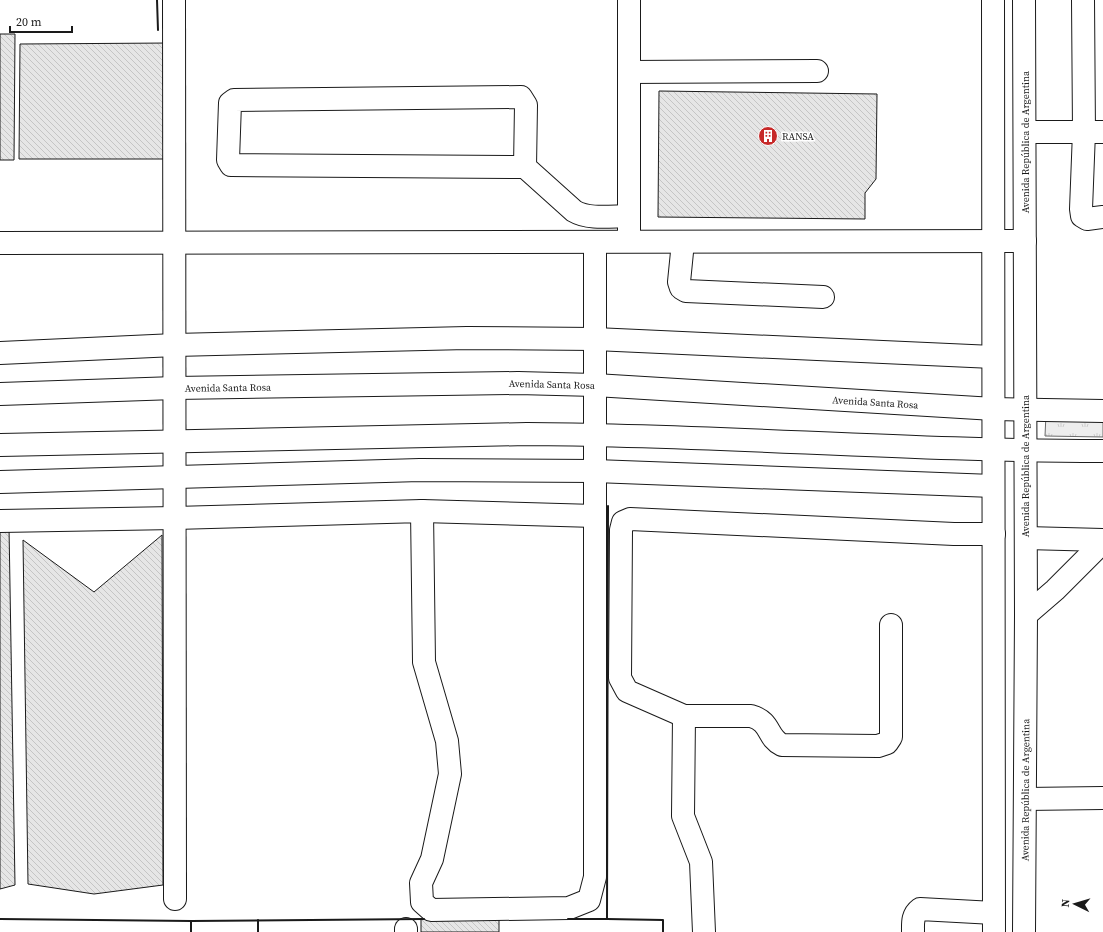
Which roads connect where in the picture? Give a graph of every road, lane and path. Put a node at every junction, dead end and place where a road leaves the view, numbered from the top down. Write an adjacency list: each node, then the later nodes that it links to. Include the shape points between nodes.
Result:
1 (174, 0): 15 (main road)
2 (629, 0): 7 (main road)
3 (993, 0): 13 (main road)
4 (1024, 0): 8 (main road, Avenida República de Argentina)
5 (1083, 0): 9 (main road)
6 (817, 71): 7 (main road)
7 (629, 72): 11 (main road)
8 (1025, 132): 9 (main road); 14 (main road, Avenida República de Argentina)
9 (1093, 132): 12 (main road, via 1081,209 1082,216 1087,218)
10 (525, 167): 10 (main road, via 231,165 228,160 230,103 234,100 521,97 526,105); 11 (main road, via 580,215)
11 (629, 216): 17 (main road)
12 (1103, 217)
13 (993, 241): 14 (main road); 18 (main road); 24 (main road)
14 (1025, 241): 29 (main road, Avenida República de Argentina)
15 (175, 242): 16 (main road); 19 (main road); 22 (main road)
16 (594, 242): 17 (main road); 21 (main road)
17 (630, 242): 18 (main road)
18 (683, 242): 20 (main road, via 679,282 680,288 686,291)
19 (0, 243)
20 (823, 297)
21 (595, 339): 22 (main road, via 467,338); 24 (main road); 25 (main road)
22 (174, 345): 23 (main road); 26 (main road)
23 (0, 353)
24 (993, 357): 28 (main road)
25 (595, 385): 26 (main road, Avenida Santa Rosa, via 518,383); 28 (main road, Avenida Santa Rosa); 31 (main road)
26 (175, 388): 27 (main road, Avenida Santa Rosa); 32 (main road)
27 (0, 394)
28 (994, 409): 29 (main road, Avenida Santa Rosa); 34 (main road)
29 (1026, 409): 30 (main road, Avenida Santa Rosa); 35 (main road, Avenida República de Argentina)
30 (1103, 411)
31 (595, 434): 32 (main road); 34 (main road); 37 (main road)
32 (175, 440): 33 (main road); 38 (main road)
33 (0, 445)
34 (994, 450): 35 (main road); 40 (main road)
35 (1026, 450): 36 (main road); 46 (main road, Avenida República de Argentina)
36 (1103, 451)
37 (595, 471): 38 (main road, via 420,470); 40 (main road); 42 (main road)
38 (175, 477): 39 (main road); 43 (main road)
39 (0, 482)
40 (994, 486): 45 (main road)
41 (422, 511): 42 (main road); 42 (main road, via 424,662 447,741 450,774 432,859 421,883 422,902 431,910 570,908 589,900 596,877); 43 (main road)
42 (595, 516)
43 (175, 518): 44 (main road); 53 (main road)
44 (0, 521)
45 (994, 534): 50 (main road, via 630,519 623,522 620,678 627,691); 54 (main road)
46 (1026, 538): 47 (main road); 48 (main road, Avenida República de Argentina)
47 (1103, 541): 48 (main road, via 1055,590)
48 (1026, 615): 52 (main road, Avenida República de Argentina)
49 (890, 625): 50 (main road, via 891,737 887,743 878,746 782,745 758,718)
50 (684, 716): 55 (main road, via 683,816 701,862)
51 (1103, 798): 52 (main road)
52 (1025, 799): 57 (main road, Avenida República de Argentina)
53 (175, 899)
54 (994, 922): 56 (main road, via 920,909 913,917)
55 (704, 932)
56 (913, 932)
57 (1024, 932)

